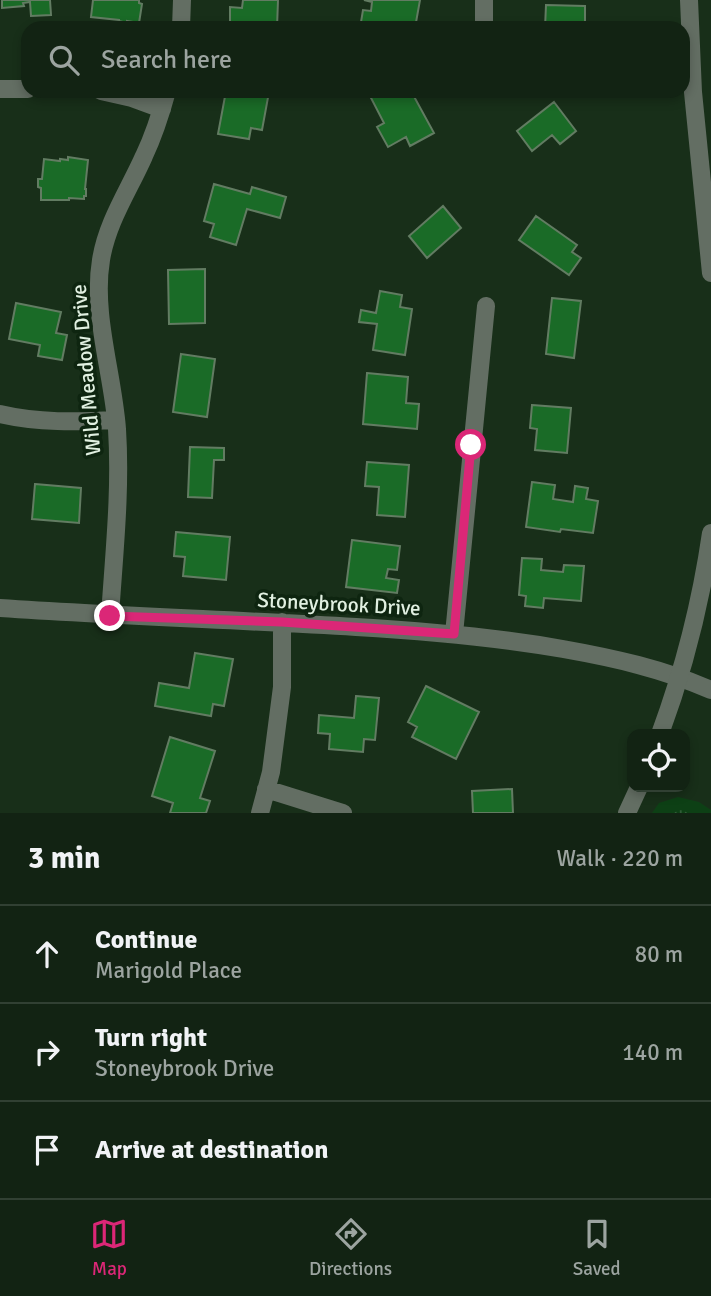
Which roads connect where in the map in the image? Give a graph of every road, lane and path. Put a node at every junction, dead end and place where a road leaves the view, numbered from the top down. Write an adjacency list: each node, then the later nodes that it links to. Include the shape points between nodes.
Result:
1 (182, 0): 4 (street)
2 (484, 0): 5 (street)
3 (689, 0): 6 (street)
4 (181, 21)
5 (484, 21)
6 (690, 21)
7 (690, 28): 13 (street, via 692,83)
8 (0, 89): 9 (street)
9 (21, 89)
10 (132, 98): 12 (street)
11 (165, 98): 12 (street, Wild Meadow Drive)
12 (162, 109): 17 (street, Wild Meadow Drive, via 102,257 100,305)
13 (707, 189): 14 (street)
14 (711, 273)
15 (486, 306): 22 (street)
16 (0, 414): 17 (street, via 69,422)
17 (116, 420): 20 (street, Wild Meadow Drive, via 118,506)
18 (711, 533): 23 (street)
19 (0, 608): 20 (street, Stoneybrook Drive)
20 (110, 616): 21 (street, Stoneybrook Drive)
21 (282, 622): 22 (street, Stoneybrook Drive); 26 (street, via 282,687)
22 (454, 634): 23 (street, Stoneybrook Drive, via 576,652)
23 (680, 676): 24 (street, Stoneybrook Drive); 25 (street)
24 (711, 690)
25 (662, 729)
26 (266, 789): 28 (street); 29 (street)
27 (637, 792): 30 (street)
28 (260, 813)
29 (343, 813)
30 (627, 813)

